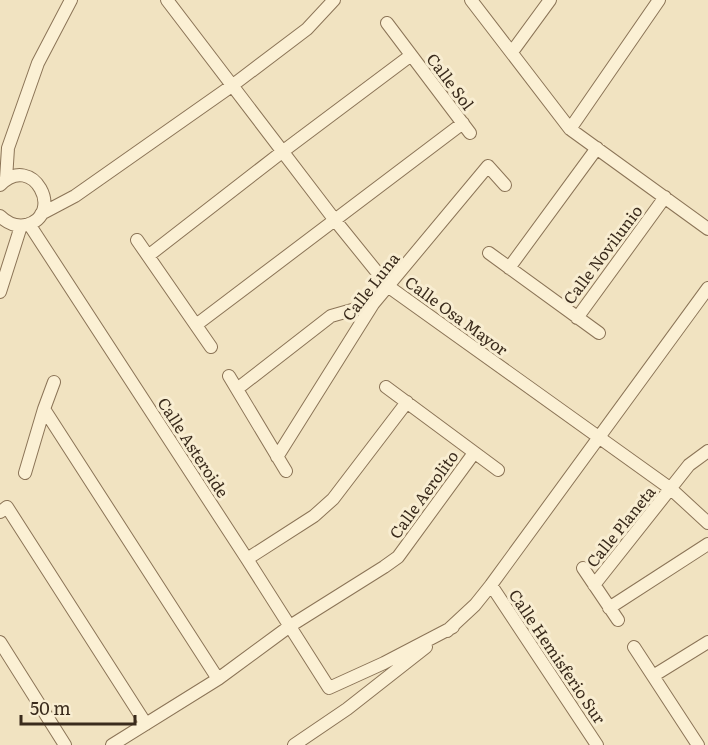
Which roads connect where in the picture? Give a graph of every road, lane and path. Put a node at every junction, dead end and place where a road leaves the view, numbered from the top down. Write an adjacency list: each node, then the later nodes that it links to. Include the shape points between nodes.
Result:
1 (71, 0): 14 (street, via 38,63 8,148)
2 (167, 0): 10 (street, Calle Osa Mayor)
3 (334, 0): 10 (street, via 307,29)
4 (471, 0): 8 (street)
5 (550, 0): 8 (street)
6 (659, 0): 11 (street)
7 (387, 23): 9 (street)
8 (512, 52): 11 (street)
9 (410, 56): 13 (street, Calle Sol); 19 (street, Calle Sol, via 466,128)
10 (233, 85): 13 (street, Calle Osa Mayor); 17 (street, via 75,196)
11 (570, 129): 12 (street)
12 (597, 148): 16 (street); 25 (street)
13 (282, 152): 19 (street, Calle Osa Mayor); 24 (street, Calle Sol)
14 (3, 182): 17 (street, via 21,175 35,181 45,200)
15 (505, 185): 26 (street, Calle Luna, via 488,166)
16 (665, 197): 21 (street); 30 (street, Calle Novilunio)
17 (41, 214): 20 (street)
18 (0, 216): 20 (street, via 12,225)
19 (334, 219): 26 (street, Calle Osa Mayor); 31 (street, Calle Sol)
20 (25, 225): 28 (street); 51 (street, Calle Asteroide)
21 (708, 229)
22 (137, 240): 24 (street)
23 (489, 253): 25 (street, Calle Novilunio)
24 (148, 256): 31 (street)
25 (508, 268): 30 (street, Calle Novilunio)
26 (389, 286): 29 (street, Calle Luna); 40 (street, Calle Osa Mayor)
27 (708, 288): 40 (street, Calle Hemisferio Sur)
28 (0, 292)
29 (373, 304): 37 (street, via 331,316); 43 (street, Calle Luna)
30 (577, 318): 32 (street)
31 (196, 325): 33 (street)
32 (599, 333)
33 (211, 347)
34 (229, 376): 37 (street)
35 (54, 382): 39 (street)
36 (386, 387): 38 (street, Calle Aerolito)
37 (237, 388): 43 (street)
38 (407, 402): 42 (street, Calle Aerolito); 51 (street, via 333,499 314,516)
39 (44, 409): 46 (street); 63 (street)
40 (598, 438): 47 (street, Calle Osa Mayor); 53 (street, Calle Hemisferio Sur)
41 (708, 451): 47 (street, Calle Planeta, via 689,465)
42 (474, 453): 44 (street); 57 (street, Calle Aerolito, via 398,556)
43 (277, 457): 45 (street)
44 (498, 470)
45 (286, 471)
46 (25, 473)
47 (671, 489): 49 (street, Calle Osa Mayor); 54 (street, Calle Planeta)
48 (0, 512): 64 (street, via 7,507)
49 (708, 523)
50 (708, 544): 55 (street)
51 (247, 559): 57 (street, Calle Asteroide)
52 (583, 568): 54 (street, Calle Planeta)
53 (491, 585): 58 (street, Calle Hemisferio Sur); 69 (street, Calle Hemisferio Sur)
54 (594, 585): 55 (street, Calle Planeta)
55 (609, 608): 56 (street, Calle Planeta)
56 (618, 620)
57 (290, 626): 58 (street, Calle Asteroide, via 329,688); 63 (street, Calle Aerolito)
58 (453, 627): 68 (street, Calle Hemisferio Sur)
59 (0, 642): 66 (street)
60 (708, 642): 62 (street)
61 (633, 647): 62 (street)
62 (653, 676): 65 (street)
63 (218, 679): 64 (street, Calle Aerolito)
64 (146, 724): 67 (street, Calle Aerolito)
65 (701, 742)
66 (65, 745)
67 (112, 745)
68 (294, 745)
69 (597, 745)

